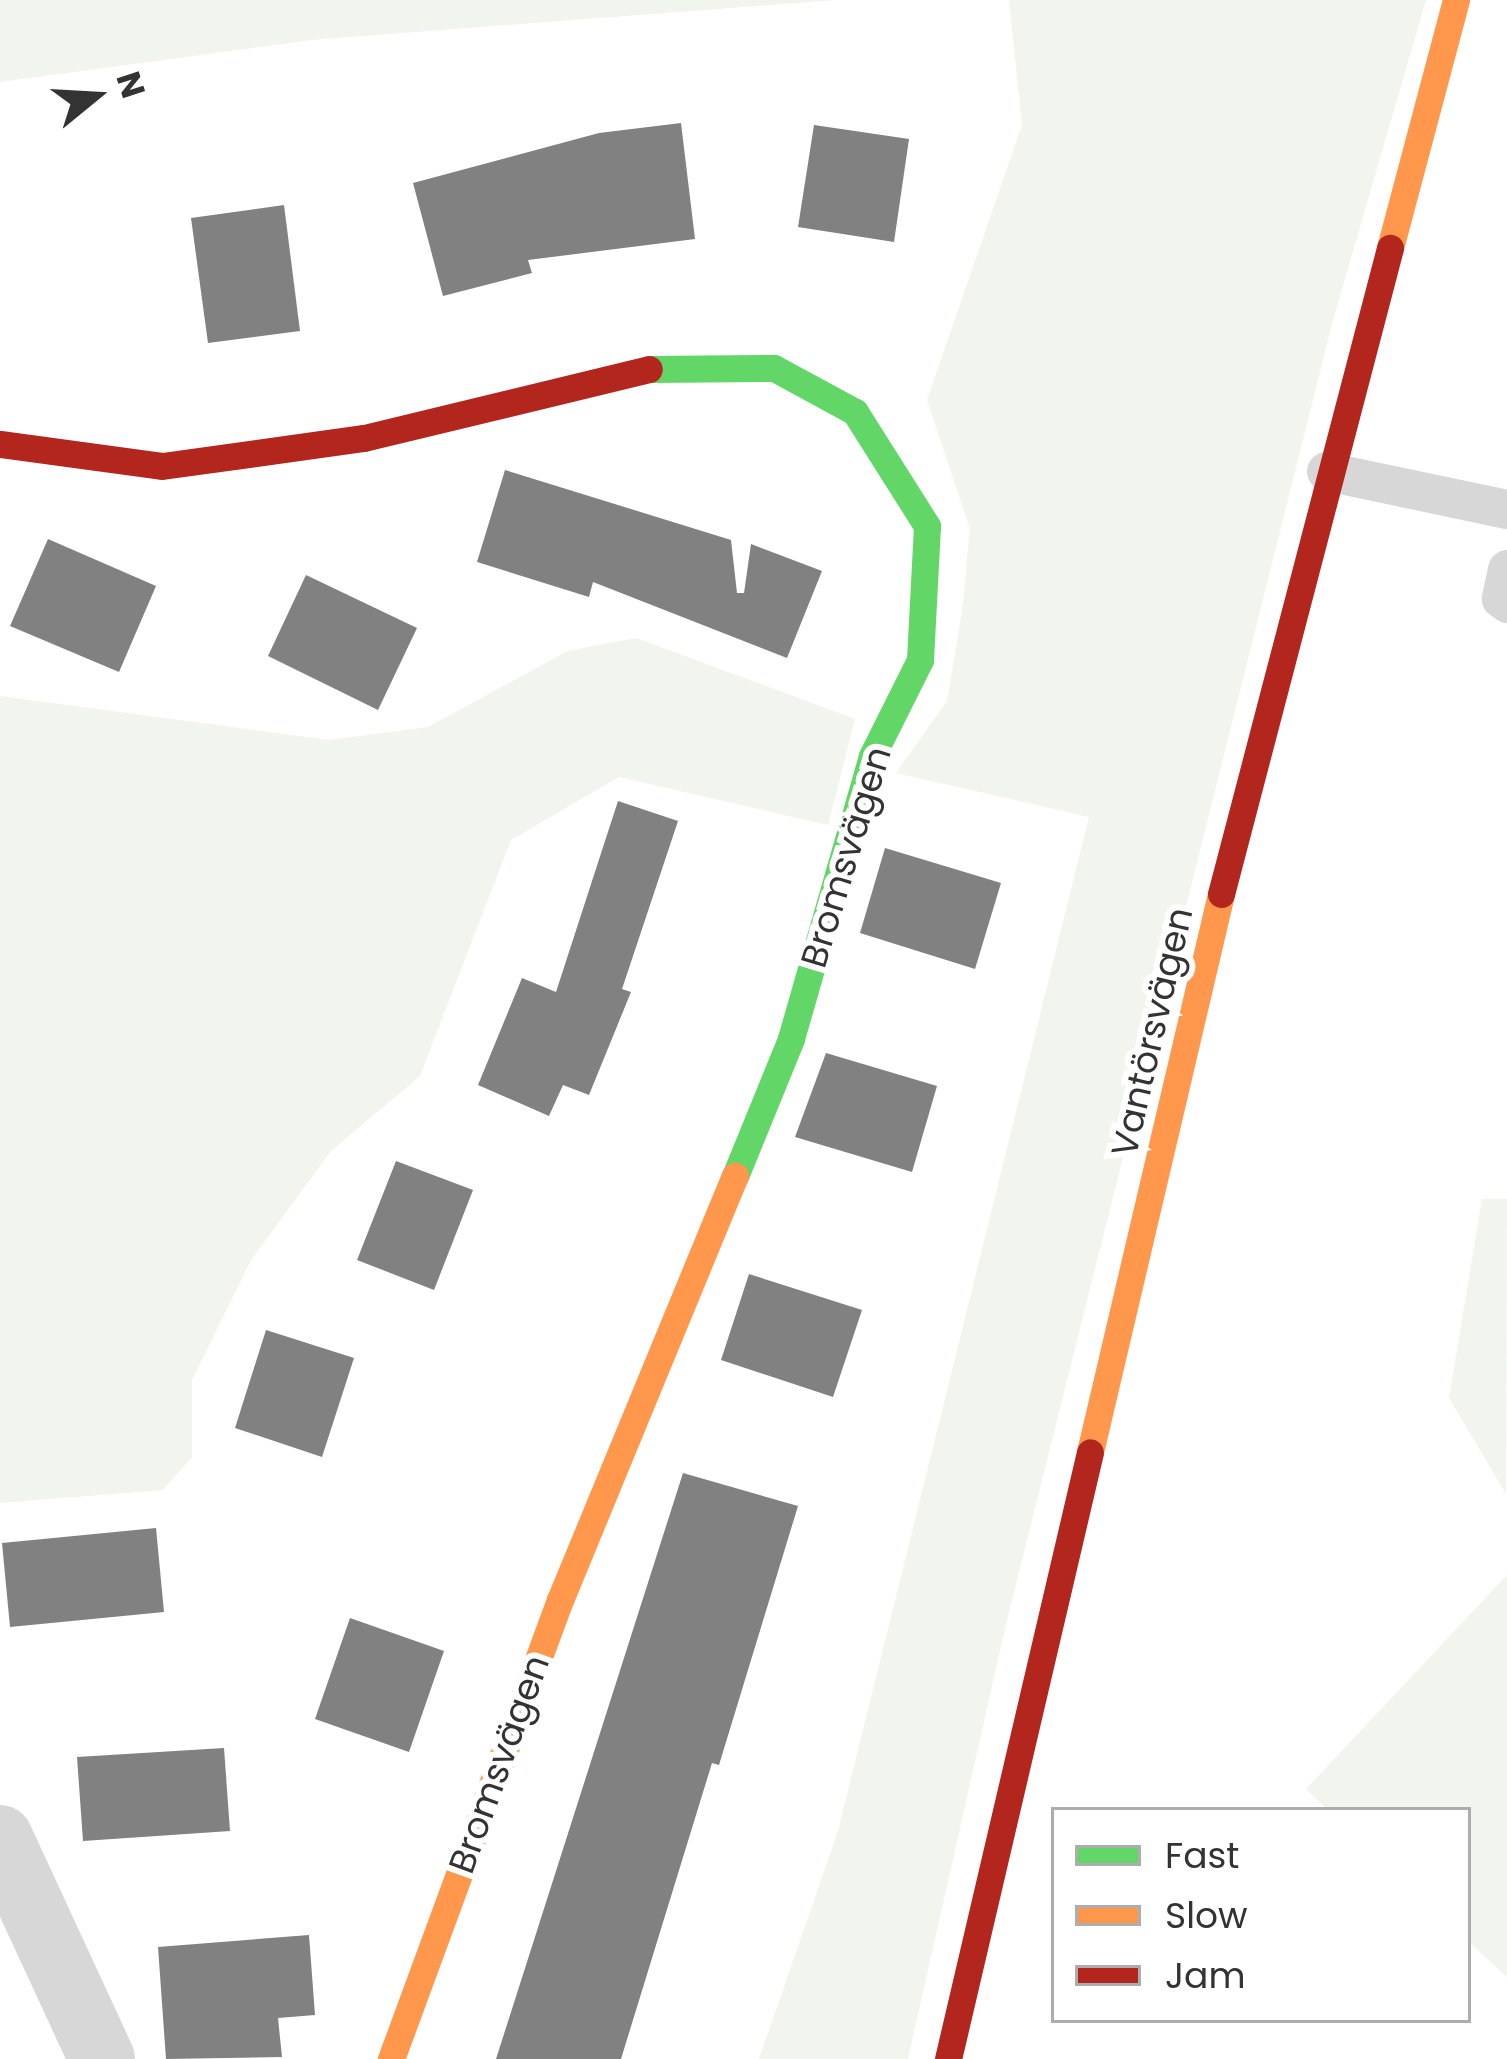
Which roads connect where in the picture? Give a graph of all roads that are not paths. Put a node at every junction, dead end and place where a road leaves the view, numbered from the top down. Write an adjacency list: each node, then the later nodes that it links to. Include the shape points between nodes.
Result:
1 (1456, 0): 3 (street, Vantörsvägen)
2 (1466, 0): 3 (street, Vantörsvägen)
3 (1453, 29): 5 (street, Vantörsvägen)
4 (0, 444): 12 (street, Bromsvägen, via 162,466 364,438 654,368 774,368 855,412 928,526 920,660 872,756 791,1039 560,1600)
5 (1326, 471): 6 (lane); 10 (street, Vantörsvägen)
6 (1507, 509)
7 (1507, 569): 8 (lane)
8 (1507, 602)
9 (0, 1838): 11 (street)
10 (955, 2056)
11 (102, 2059)
12 (391, 2059)

